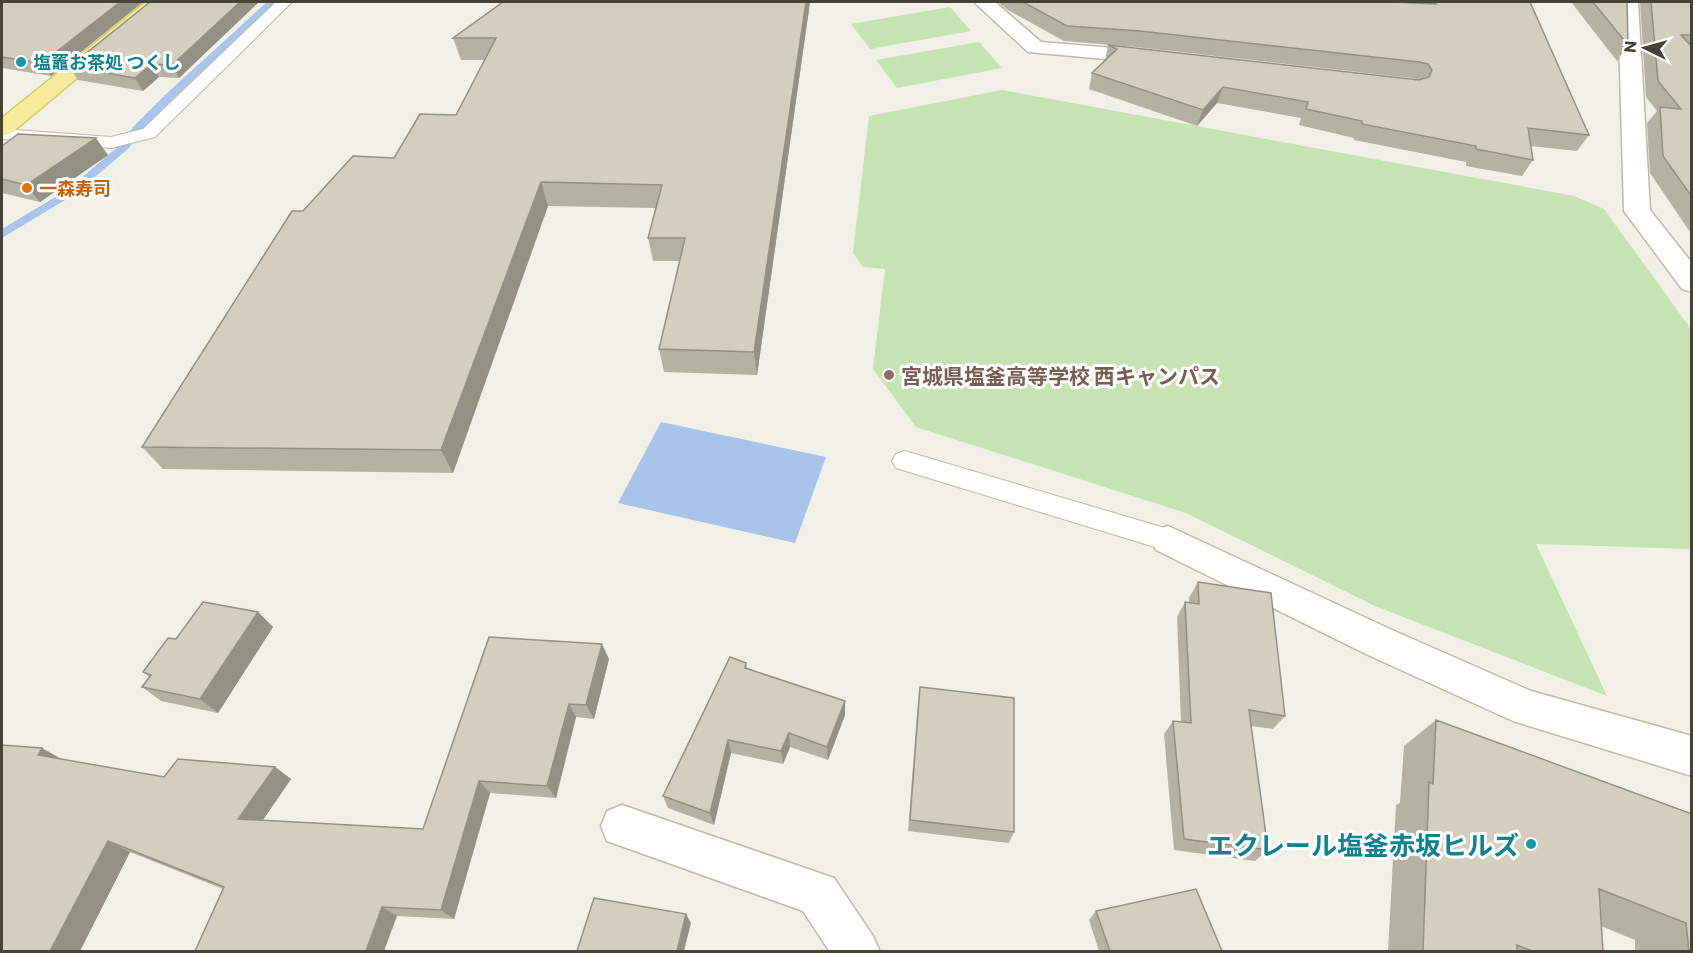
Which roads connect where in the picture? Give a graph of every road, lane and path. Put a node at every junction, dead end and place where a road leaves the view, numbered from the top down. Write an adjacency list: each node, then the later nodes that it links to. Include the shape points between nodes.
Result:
1 (158, 2): 6 (main road)
2 (284, 2): 7 (lane, via 149,133 111,143)
3 (984, 2): 5 (street, via 1035,48)
4 (1623, 2): 8 (street, via 1638,211)
5 (1170, 59)
6 (2, 129)
7 (2, 134)
8 (1688, 274)
9 (905, 461): 10 (lane)
10 (1168, 540): 11 (street, via 1527,708)
11 (1692, 756)
12 (622, 826): 13 (street, via 818,894)
13 (857, 951)

